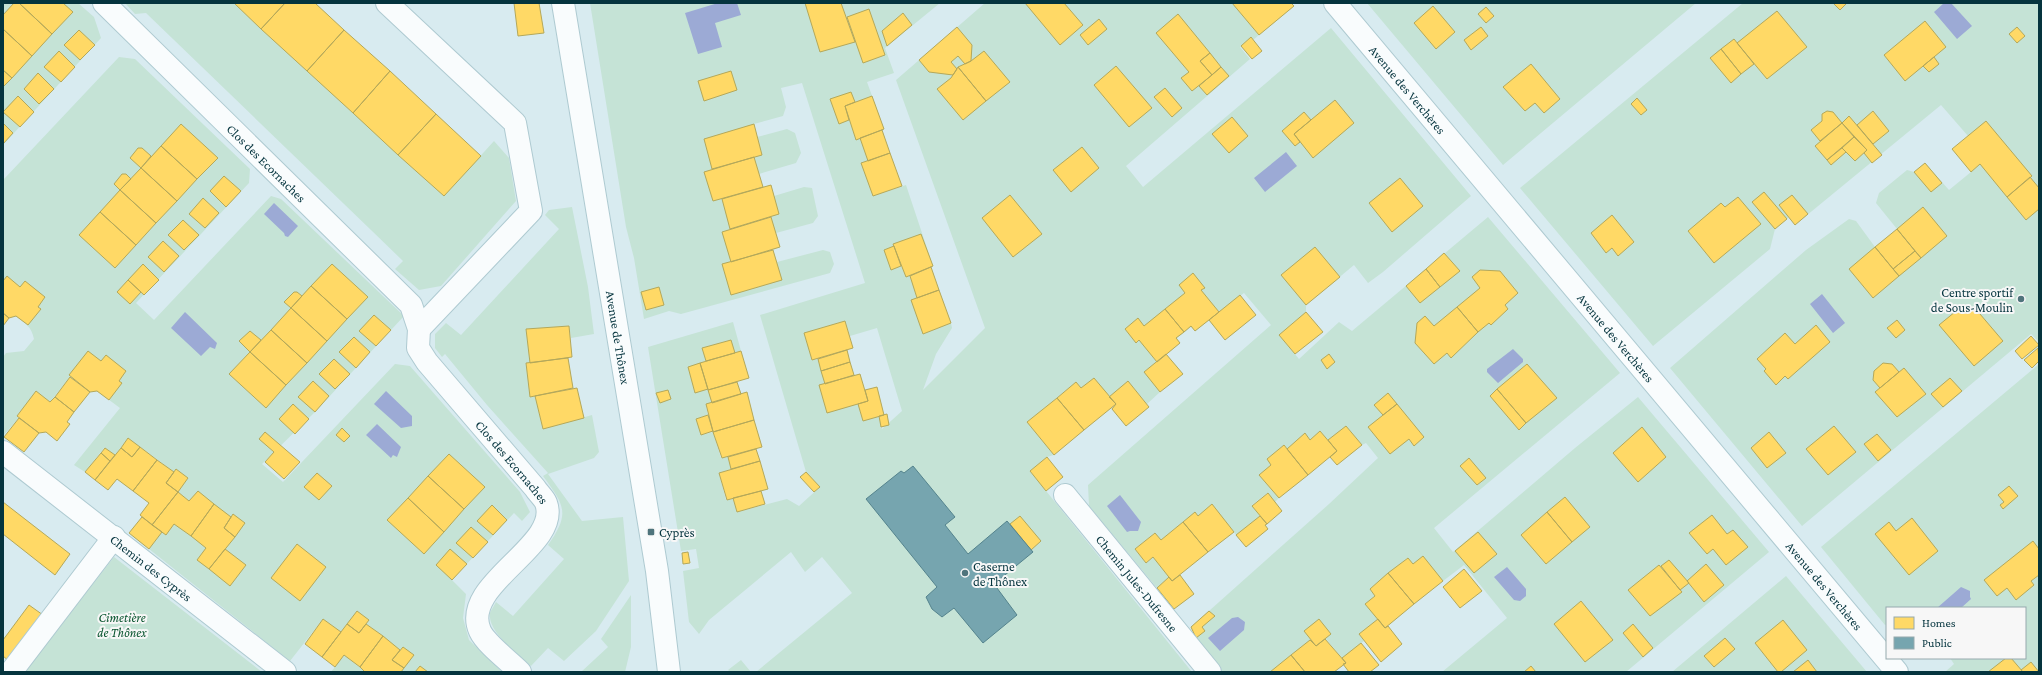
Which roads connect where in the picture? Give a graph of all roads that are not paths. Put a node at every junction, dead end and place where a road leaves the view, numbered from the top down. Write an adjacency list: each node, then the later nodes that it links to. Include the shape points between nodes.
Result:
1 (104, 3): 5 (street, Clos des Ecornaches, via 411,305)
2 (387, 3): 5 (street, via 514,123 531,211)
3 (563, 3): 14 (street, Avenue de Thônex, via 657,571)
4 (1335, 3): 9 (street, Avenue des Verchères)
5 (419, 329): 13 (street, Clos des Ecornaches, via 418,348 427,362 546,503 544,527 537,538 484,595 476,614 480,632)
6 (3, 452): 8 (street)
7 (1064, 495): 15 (street, Chemin Jules-Dufresne)
8 (114, 538): 11 (street, Chemin des Cyprès); 12 (street, Chemin des Cyprès)
9 (1886, 659)
10 (1886, 659): 16 (street, Avenue des Verchères)
11 (11, 672)
12 (285, 672)
13 (520, 672)
14 (670, 672)
15 (1210, 672)
16 (1897, 672)

